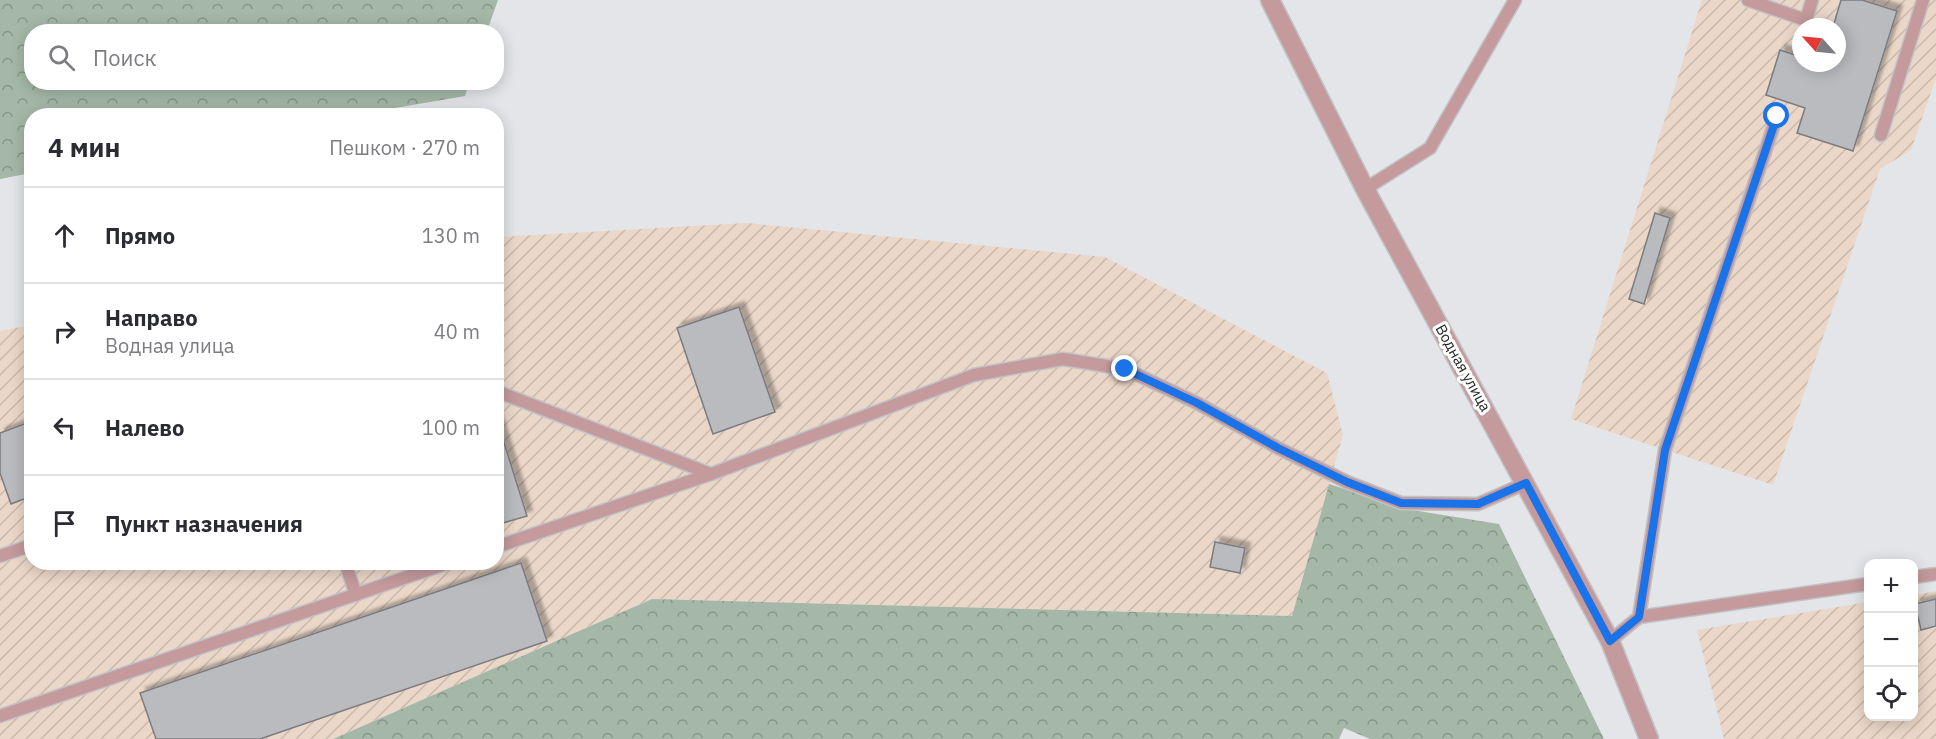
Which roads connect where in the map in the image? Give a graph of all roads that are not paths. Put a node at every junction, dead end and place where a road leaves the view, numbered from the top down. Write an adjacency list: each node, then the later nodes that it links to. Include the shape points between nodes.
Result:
1 (1270, 0): 8 (street, Водная улица)
2 (1515, 0): 8 (lane, via 1430,148)
3 (1748, 0): 4 (lane, via 1806,20)
4 (1812, 0)
5 (1923, 0): 7 (lane)
6 (1777, 116): 21 (lane, via 1665,450)
7 (1881, 135)
8 (1365, 189): 11 (street, Водная улица)
9 (504, 394): 10 (lane)
10 (711, 474): 11 (lane, via 974,375 1063,359 1125,369 1347,482 1401,503 1478,504); 12 (lane)
11 (1526, 483): 22 (street, Водная улица)
12 (504, 544)
13 (24, 548): 14 (lane)
14 (0, 556)
15 (348, 570): 20 (lane)
16 (428, 570): 20 (lane)
17 (1936, 574): 18 (lane)
18 (1918, 576)
19 (1864, 585): 21 (lane)
20 (356, 595): 23 (lane)
21 (1639, 617): 22 (lane)
22 (1610, 641): 24 (street, Водная улица)
23 (0, 716)
24 (1649, 739)

